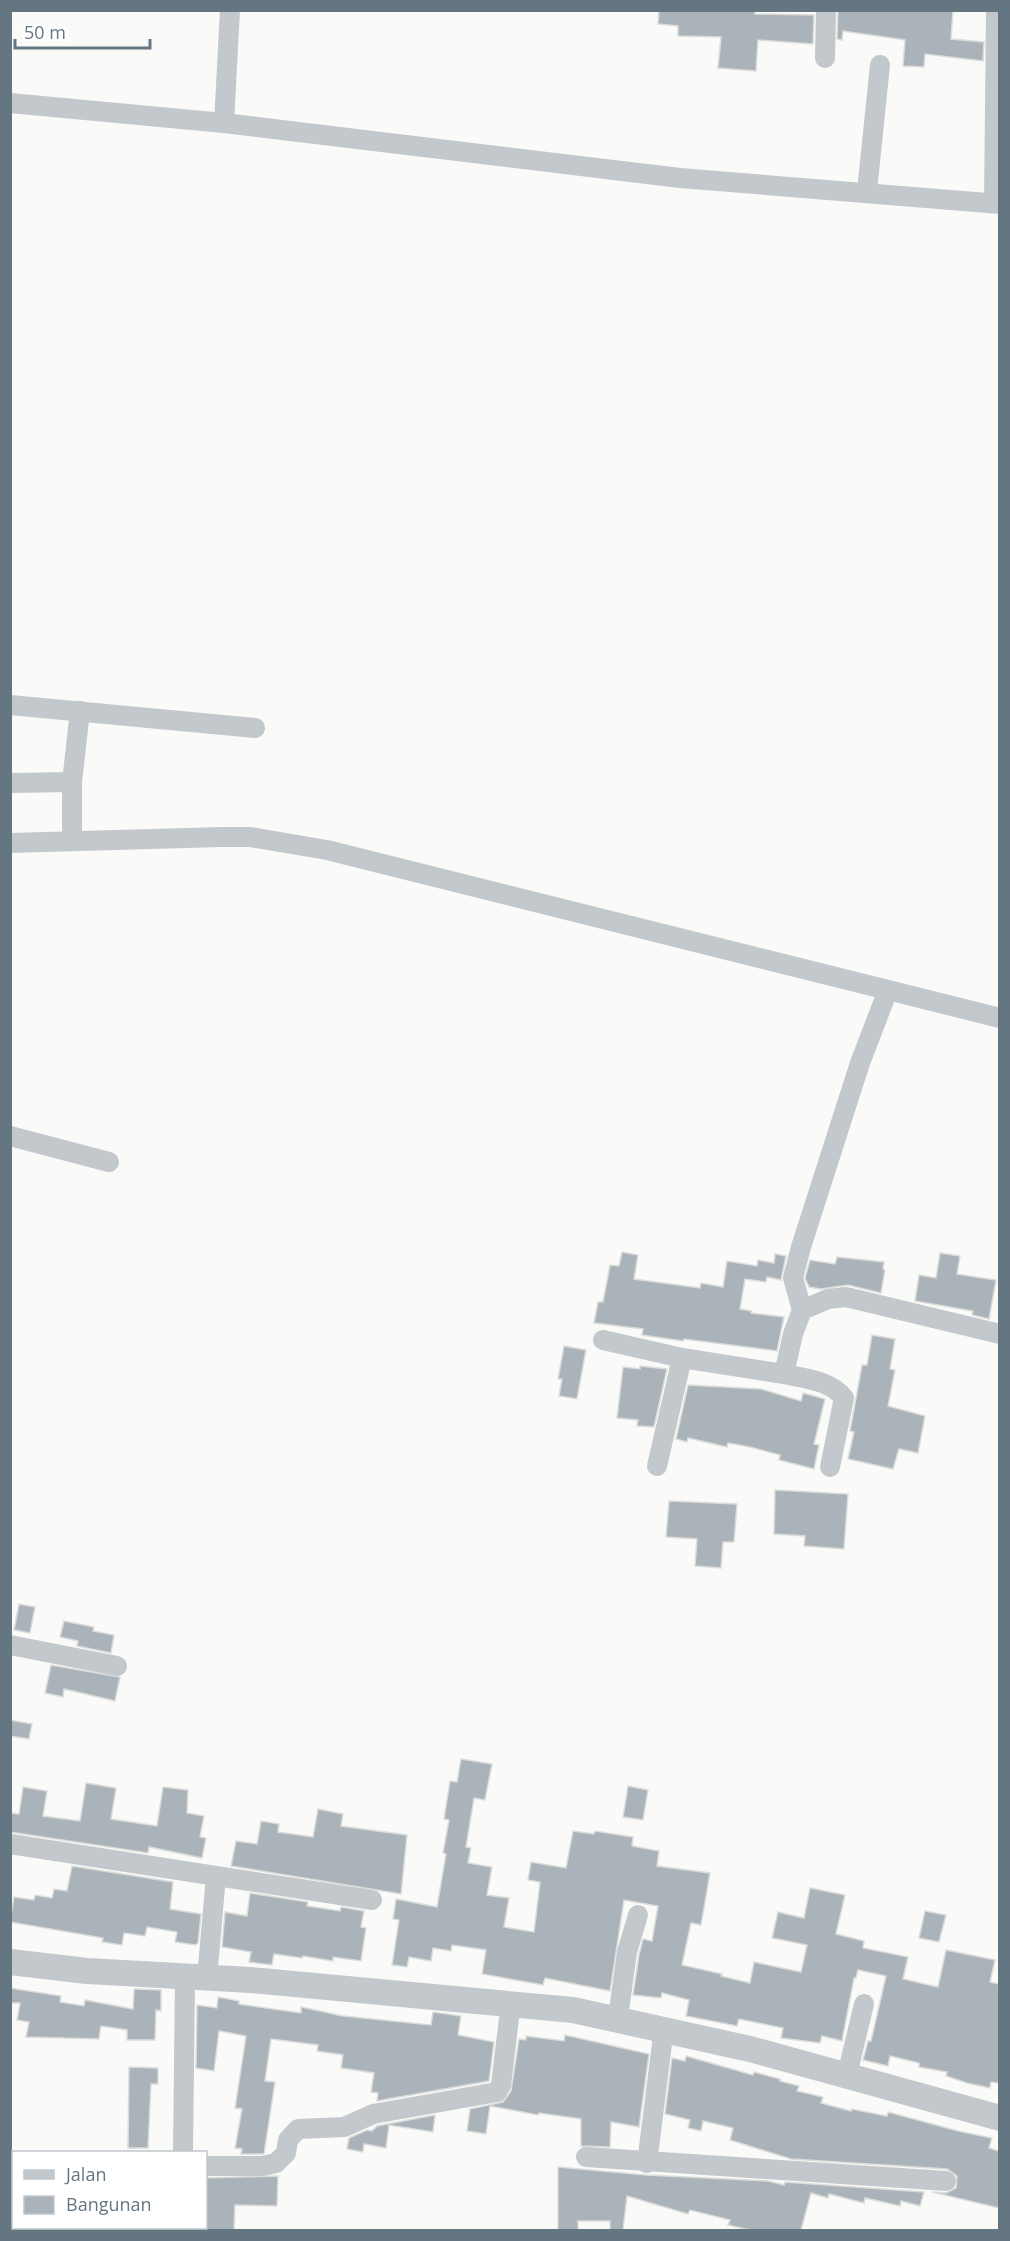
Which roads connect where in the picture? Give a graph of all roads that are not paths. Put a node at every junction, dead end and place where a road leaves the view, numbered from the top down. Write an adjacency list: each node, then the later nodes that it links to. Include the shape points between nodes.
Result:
1 (230, 10): 7 (street)
2 (826, 10): 4 (street)
3 (996, 10): 9 (street)
4 (825, 58)
5 (880, 65): 8 (street)
6 (10, 103): 7 (street)
7 (224, 123): 8 (street, via 680,178)
8 (867, 191): 9 (street)
9 (997, 203)
10 (10, 705): 11 (street)
11 (80, 711): 12 (street); 13 (street)
12 (255, 728)
13 (72, 782): 14 (street); 15 (street)
14 (10, 783)
15 (72, 839): 16 (street); 17 (street, via 250,837 292,843)
16 (10, 843)
17 (888, 990): 18 (street); 21 (street, via 860,1063 801,1247 794,1278)
18 (999, 1018)
19 (10, 1136): 20 (street)
20 (109, 1162)
21 (802, 1310): 22 (street, via 828,1299 846,1297); 25 (street)
22 (999, 1334)
23 (603, 1340): 24 (street)
24 (682, 1358): 25 (street); 26 (street)
25 (784, 1374): 27 (street, via 821,1383 844,1398)
26 (657, 1466)
27 (830, 1467)
28 (10, 1645): 29 (street)
29 (117, 1666)
30 (10, 1844): 31 (street)
31 (216, 1876): 32 (street); 35 (street)
32 (372, 1900)
33 (638, 1915): 38 (street, via 627,1952)
34 (10, 1962): 35 (street)
35 (196, 1978): 36 (street); 42 (street, via 182,2043)
36 (511, 2002): 38 (street); 45 (street, via 497,2092 373,2114 344,2127 298,2129 288,2140 286,2153 271,2164)
37 (864, 2004): 40 (street)
38 (618, 2018): 39 (street)
39 (664, 2028): 40 (street); 44 (street)
40 (847, 2075): 41 (street)
41 (999, 2118)
42 (183, 2151)
43 (586, 2157): 44 (street)
44 (647, 2163): 46 (street)
45 (207, 2166)
46 (946, 2181)

